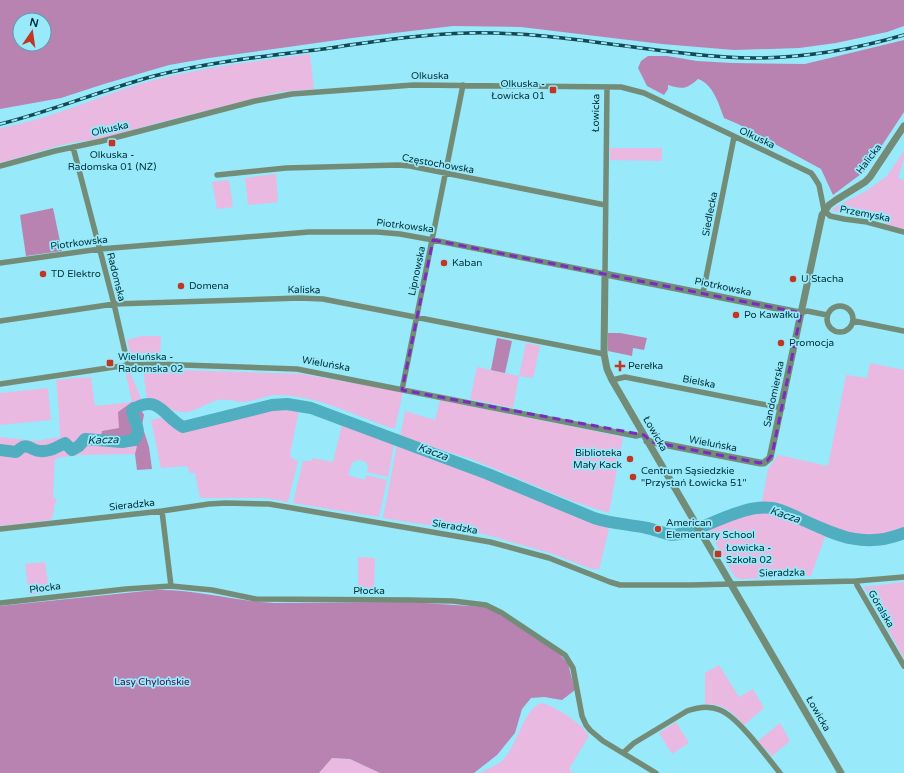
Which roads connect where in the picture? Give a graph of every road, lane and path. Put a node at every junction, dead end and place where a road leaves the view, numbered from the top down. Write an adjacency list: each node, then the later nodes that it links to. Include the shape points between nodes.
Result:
1 (463, 85): 2 (street, Olkuska); 5 (street, Olkuska, via 413,85 292,94); 7 (street, Lipnowska)
2 (607, 87): 4 (street, Olkuska, via 629,88 644,93); 9 (street, Łowicka)
3 (904, 126): 10 (street, Halicka, via 870,177)
4 (734, 137): 10 (street, Olkuska, via 810,173 819,185); 16 (street, Siedlecka)
5 (73, 147): 6 (street, Olkuska); 13 (street, Radomska)
6 (0, 166)
7 (446, 173): 8 (street, Częstochowska, via 398,165 308,166); 9 (street, Częstochowska); 12 (street, Lipnowska)
8 (217, 175)
9 (605, 205): 15 (street, Łowicka)
10 (824, 210): 11 (street, Przemyska, via 833,217 867,222); 18 (street, Sandomierska)
11 (904, 232)
12 (433, 240): 13 (street, Piotrkowska, via 387,232 309,232); 15 (street, Piotrkowska); 20 (street, Lipnowska)
13 (100, 249): 14 (street, Piotrkowska); 17 (street, Radomska)
14 (0, 263)
15 (605, 274): 16 (street, Piotrkowska); 24 (street, Łowicka)
16 (703, 293): 18 (street, Piotrkowska)
17 (114, 304): 20 (street, Kaliska, via 300,298 323,299); 21 (street, Kaliska); 25 (street, Radomska)
18 (801, 313): 19 (street, via 807,311); 29 (street, Sandomierska)
19 (827, 315): 22 (street, via 830,310 840,306 850,310); 22 (street, via 828,326 837,332 848,330)
20 (416, 317): 24 (street, Kaliska); 28 (street, Lipnowska)
21 (0, 321)
22 (854, 321): 23 (street)
23 (904, 331)
24 (604, 354): 26 (street, Łowicka)
25 (128, 365): 27 (street, Wieluńska); 28 (street, Wieluńska, via 297,369)
26 (612, 380): 29 (street, Bielska, via 625,377); 30 (street, Łowicka)
27 (0, 384)
28 (402, 390): 30 (street, Wieluńska)
29 (782, 408): 31 (street, Sandomierska)
30 (645, 438): 31 (street, Wieluńska, via 760,463 767,461); 36 (street, Łowicka)
31 (772, 455)
32 (162, 511): 33 (street, Sieradzka); 36 (street, Sieradzka, via 215,504 269,504 490,542 548,558 620,584); 37 (street)
33 (0, 529)
34 (904, 577): 35 (street, Sieradzka)
35 (856, 581): 36 (street, Sieradzka); 39 (street, Góralska)
36 (730, 584): 43 (street, Łowicka)
37 (171, 586): 38 (street, Płocka); 40 (street, Płocka, via 212,590 262,600 410,600 486,605 565,655 575,674 582,716 586,725 595,735)
38 (0, 603)
39 (904, 666)
40 (623, 753): 41 (street, Płocka); 42 (street, via 634,743 687,711 713,708 735,720)
41 (656, 773)
42 (780, 773)
43 (841, 773)

